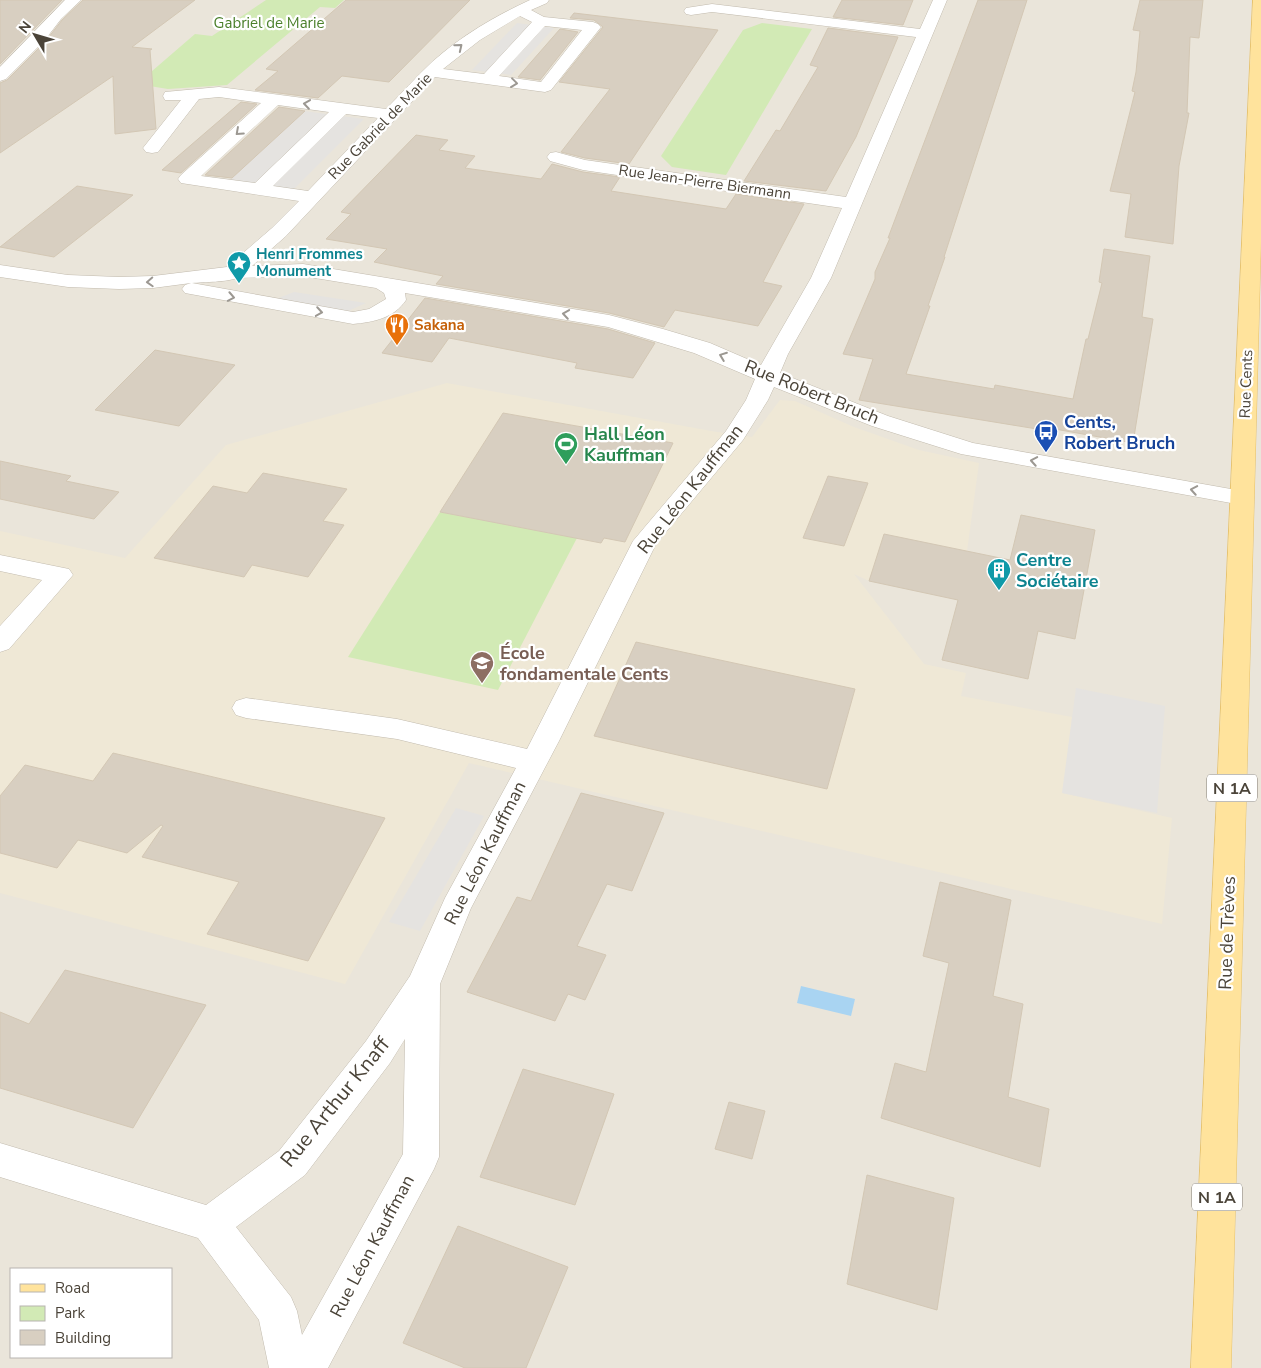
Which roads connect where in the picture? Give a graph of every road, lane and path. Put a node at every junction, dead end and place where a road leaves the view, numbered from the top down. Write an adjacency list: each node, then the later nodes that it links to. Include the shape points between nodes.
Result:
1 (74, 0): 10 (street)
2 (542, 0): 5 (street, Rue Gabriel de Marie)
3 (940, 0): 8 (street)
4 (1260, 0): 31 (main road, Rue Cents / N 1A)
5 (519, 10): 7 (street); 9 (street, Rue Gabriel de Marie, one-way to 5, via 472,37)
6 (691, 11): 8 (street, via 712,8)
7 (541, 21): 11 (street); 11 (street, one-way to 7, via 545,87 593,27)
8 (926, 34): 21 (street)
9 (431, 72): 11 (street); 16 (street, Rue Gabriel de Marie)
10 (0, 76)
11 (488, 79)
12 (194, 94): 13 (street); 14 (street, via 219,92); 17 (street)
13 (171, 96)
14 (275, 99): 15 (street, one-way to 14); 19 (street, one-way to 19, via 187,179)
15 (342, 109): 16 (street); 19 (street)
16 (390, 115): 20 (street, Rue Gabriel de Marie)
17 (152, 148)
18 (556, 157): 21 (street, Rue Jean-Pierre Biermann, via 583,165)
19 (260, 189): 20 (street)
20 (312, 197): 22 (street, Rue Gabriel de Marie)
21 (854, 204): 30 (street, via 821,278)
22 (279, 232): 23 (street); 25 (street, Rue Gabriel de Marie)
23 (294, 270): 25 (street, Rue Robert Bruch); 26 (street, Rue Robert Bruch); 29 (street, via 267,277 257,287 258,297)
24 (0, 271): 25 (street, Rue Robert Bruch, one-way to 24, via 119,283 68,281)
25 (233, 272): 28 (street, Rue Robert Bruch)
26 (383, 284): 29 (street, Rue Robert Bruch, one-way to 26, via 353,318 372,316 389,308 396,300 394,290); 30 (street, Rue Robert Bruch, one-way to 26, via 656,333 609,322)
27 (0, 285): 28 (street, Rue Robert Bruch, via 108,299 148,298)
28 (192, 289): 29 (street, Rue Robert Bruch, one-way to 29)
29 (271, 304)
30 (768, 375): 31 (street, Rue Robert Bruch, one-way to 30, via 969,449 880,421); 36 (street, Rue Léon Kauffman, via 735,435 645,541)
31 (1242, 498): 32 (main road, Rue de Trèves / N 1A)
32 (1251, 553): 42 (main road, Rue de Trèves / N 1A)
33 (0, 563): 34 (street, via 60,575)
34 (0, 644)
35 (246, 708): 36 (street, via 397,729)
36 (534, 761): 37 (street, Rue Léon Kauffman, via 456,907)
37 (423, 984): 39 (street, Rue Arthur Knaff, via 378,1052 292,1163); 41 (street, Rue Léon Kauffman, via 421,1157)
38 (0, 1160): 39 (street)
39 (210, 1224): 40 (street, via 277,1311)
40 (289, 1368)
41 (306, 1368)
42 (1211, 1368)

